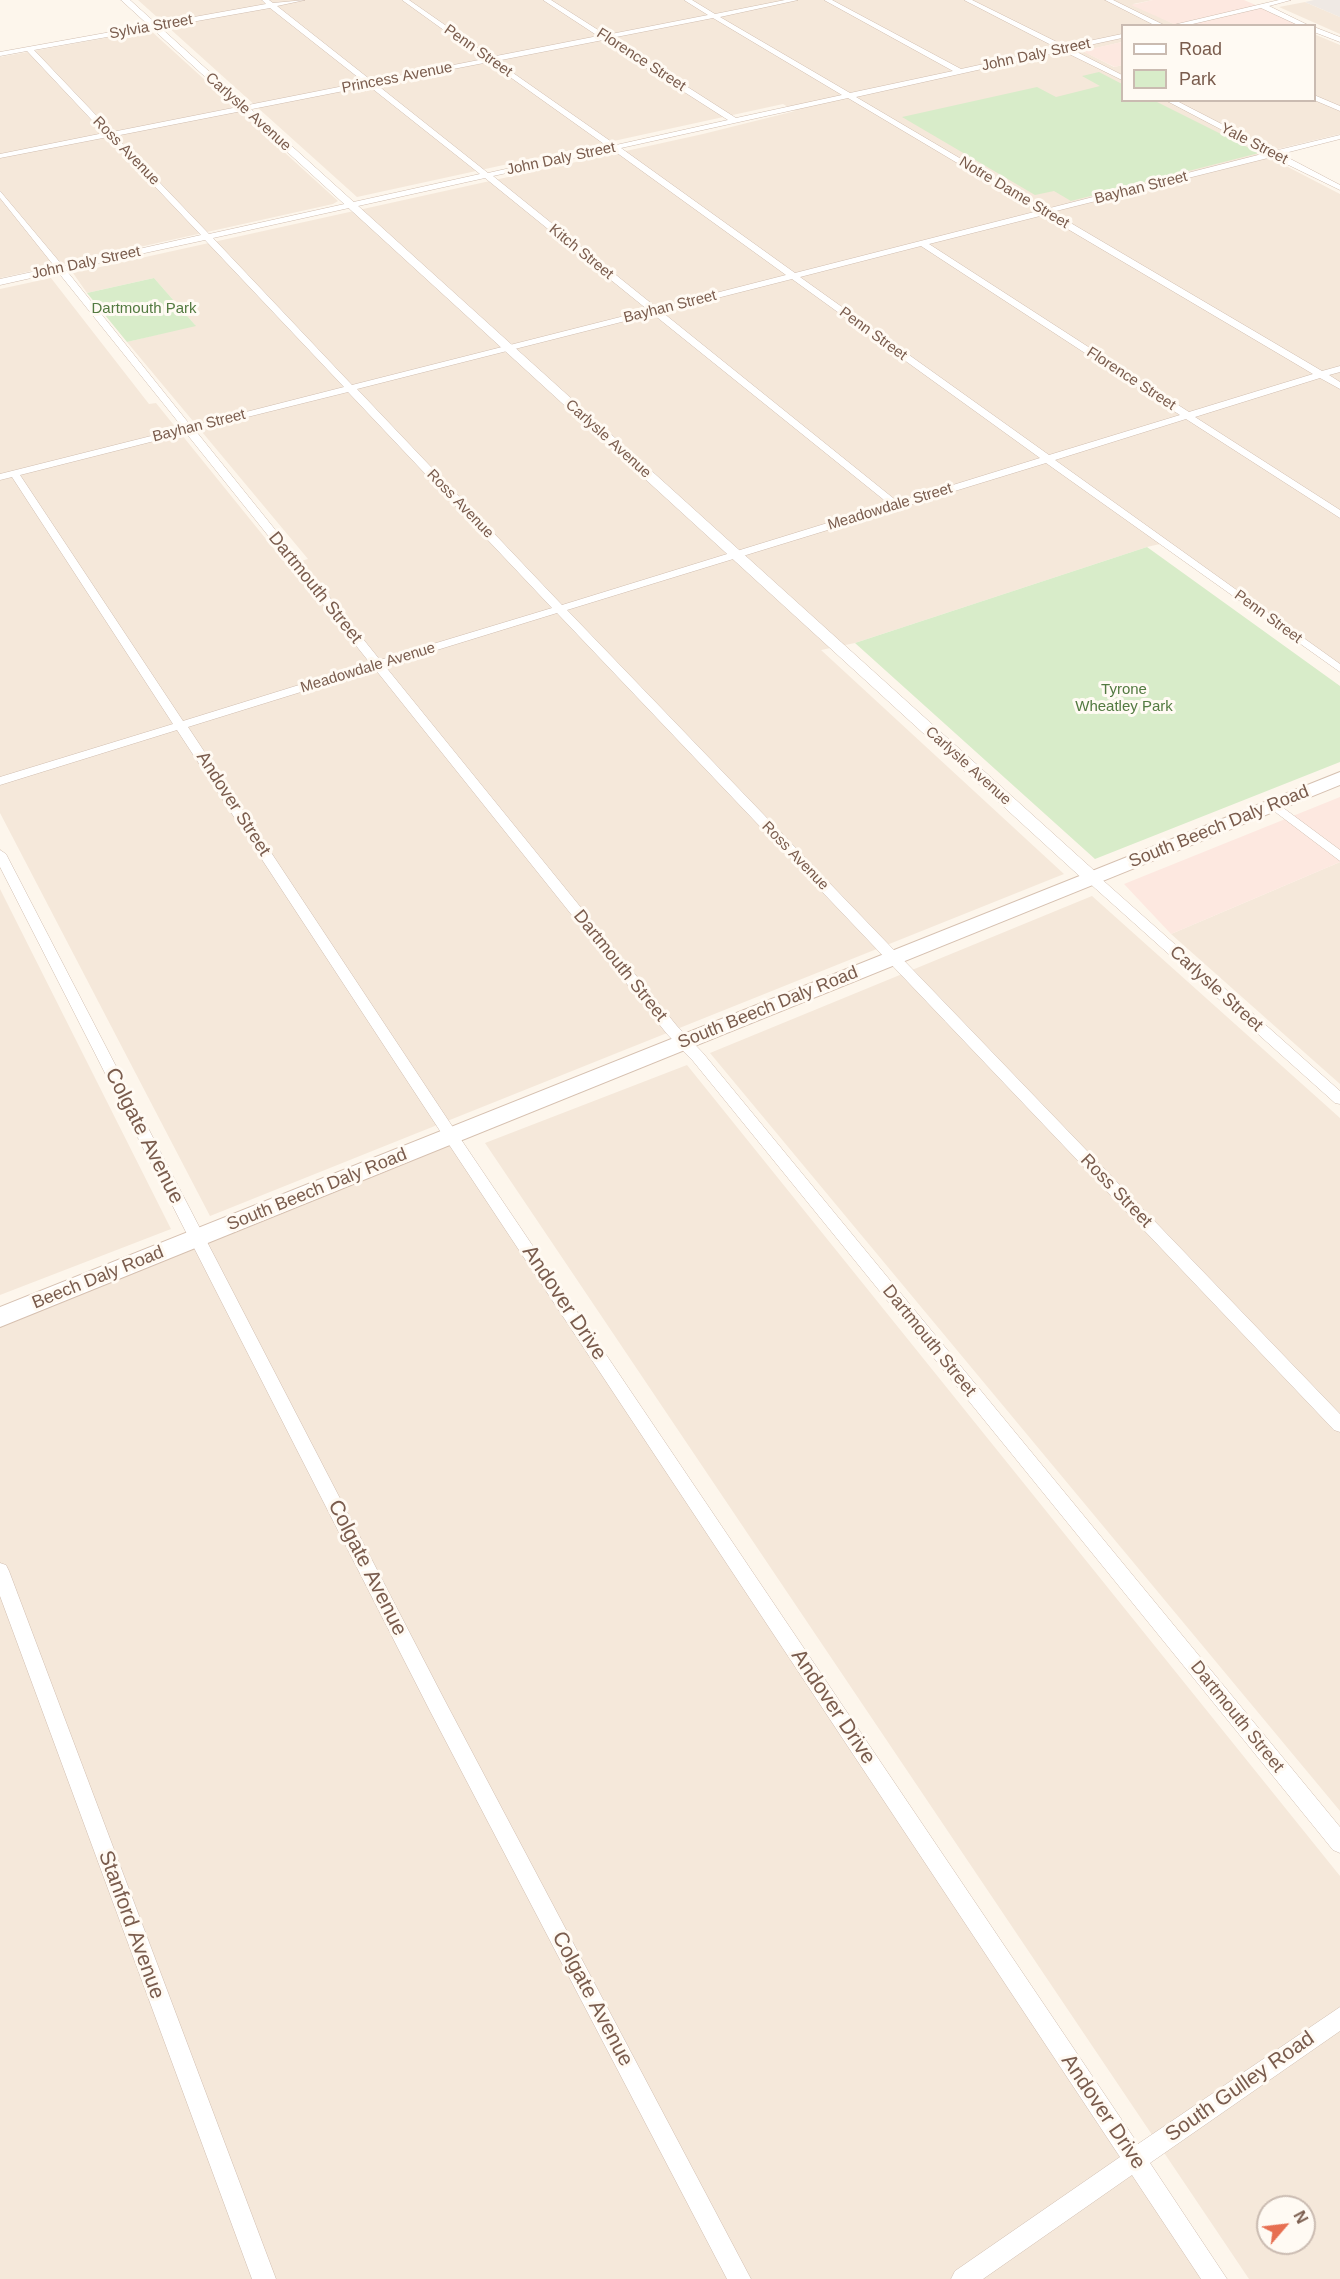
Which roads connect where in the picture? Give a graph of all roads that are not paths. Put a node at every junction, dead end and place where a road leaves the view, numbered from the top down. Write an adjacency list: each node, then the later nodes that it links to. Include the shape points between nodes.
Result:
1 (125, 0): 18 (street, Carlysle Avenue)
2 (302, 0): 12 (street, Sylvia Street)
3 (405, 0): 26 (street, Penn Street)
4 (546, 0): 21 (street, Florence Street)
5 (687, 0): 14 (street, Notre Dame Street)
6 (795, 0): 14 (street, Princess Avenue)
7 (827, 0): 27 (street)
8 (967, 0): 24 (street)
9 (1108, 0): 15 (street)
10 (1248, 0): 13 (street)
11 (1288, 0): 13 (street)
12 (268, 3): 18 (street, Sylvia Street); 29 (street, Kitch Street)
13 (1262, 6): 16 (street); 17 (street)
14 (714, 16): 21 (street, Princess Avenue); 30 (street, Notre Dame Street)
15 (1159, 24)
16 (1181, 24)
17 (1302, 24)
18 (154, 26): 23 (street, Sylvia Street); 33 (street, Carlysle Avenue)
19 (1316, 30): 22 (street)
20 (1121, 36): 24 (street, John Daly Street)
21 (604, 37): 26 (street, Princess Avenue); 35 (street, Florence Street)
22 (1340, 40)
23 (29, 49): 25 (street, Sylvia Street); 36 (street, Ross Avenue)
24 (1065, 49): 27 (street, John Daly Street); 28 (street)
25 (0, 54)
26 (490, 60): 29 (street, Princess Avenue); 38 (street, Penn Street)
27 (961, 72): 30 (street, John Daly Street)
28 (1121, 77)
29 (370, 83): 33 (street, Princess Avenue); 41 (street, Kitch Street)
30 (851, 96): 35 (street, John Daly Street); 45 (street, Notre Dame Street)
31 (1316, 98): 34 (street)
32 (1172, 102): 39 (street, Yale Street)
33 (244, 108): 36 (street, Princess Avenue); 44 (street, Carlysle Avenue)
34 (1340, 109)
35 (735, 121): 38 (street, John Daly Street)
36 (111, 134): 40 (street, Princess Avenue); 46 (street, Ross Avenue)
37 (1340, 137): 39 (street, Bayhan Street)
38 (613, 148): 41 (street, John Daly Street); 49 (street, Penn Street)
39 (1274, 154): 42 (street, Yale Street); 45 (street, Bayhan Street)
40 (0, 156)
41 (487, 176): 44 (street, John Daly Street); 51 (street, Kitch Street)
42 (1340, 188)
43 (0, 193): 48 (street, Dartmouth Street)
44 (351, 205): 46 (street, John Daly Street); 52 (street, Carlysle Avenue)
45 (1046, 212): 47 (street, Bayhan Street); 54 (street, Notre Dame Street)
46 (208, 237): 48 (street, John Daly Street); 56 (street, Ross Avenue)
47 (921, 243): 49 (street, Bayhan Street); 57 (street, Florence Street)
48 (60, 269): 50 (street, John Daly Street); 58 (street, Dartmouth Street)
49 (792, 276): 51 (street, Bayhan Street); 59 (street, Penn Street)
50 (0, 282)
51 (654, 311): 52 (street, Bayhan Street); 62 (street, Kitch Street)
52 (508, 348): 56 (street, Bayhan Street); 64 (street, Carlysle Avenue)
53 (1340, 369): 54 (street)
54 (1321, 375): 55 (street, Notre Dame Street); 57 (street)
55 (1340, 386)
56 (350, 388): 58 (street, Bayhan Street); 65 (street, Ross Avenue)
57 (1187, 416): 59 (street); 63 (street, Florence Street)
58 (188, 429): 60 (street, Bayhan Street); 66 (street, Dartmouth Street)
59 (1046, 459): 62 (street, Meadowdale Street); 67 (street, Penn Street)
60 (14, 473): 61 (street, Bayhan Street); 68 (street, Andover Street)
61 (0, 477)
62 (896, 505): 64 (street, Meadowdale Street)
63 (1340, 515)
64 (735, 554): 65 (street, Meadowdale Avenue); 74 (street, Carlysle Avenue)
65 (561, 609): 66 (street, Meadowdale Avenue); 75 (street, Ross Avenue)
66 (377, 665): 68 (street, Meadowdale Avenue); 76 (street, Dartmouth Street)
67 (1340, 669)
68 (181, 725): 70 (street, Meadowdale Avenue); 78 (street, Andover Street)
69 (1340, 778): 71 (main road, South Beech Daly Road)
70 (0, 781)
71 (1274, 805): 73 (street); 74 (main road, South Beech Daly Road)
72 (0, 854): 79 (street, Colgate Avenue)
73 (1340, 857)
74 (1092, 878): 75 (main road, South Beech Daly Road); 77 (street, Carlysle Street)
75 (892, 958): 76 (main road, South Beech Daly Road); 81 (street, Ross Street, via 1230,1298)
76 (684, 1042): 78 (main road, South Beech Daly Road); 83 (street, Dartmouth Street)
77 (1340, 1099)
78 (451, 1136): 79 (main road, South Beech Daly Road); 85 (street, Andover Drive)
79 (196, 1238): 80 (main road, Beech Daly Road); 87 (street, Colgate Avenue)
80 (0, 1317)
81 (1340, 1425)
82 (0, 1570): 86 (street, Stanford Avenue)
83 (1340, 1843)
84 (1340, 2018): 85 (street, South Gulley Road)
85 (1135, 2160): 88 (street, South Gulley Road); 89 (street, Andover Drive)
86 (264, 2279)
87 (739, 2279)
88 (963, 2279)
89 (1215, 2279)

